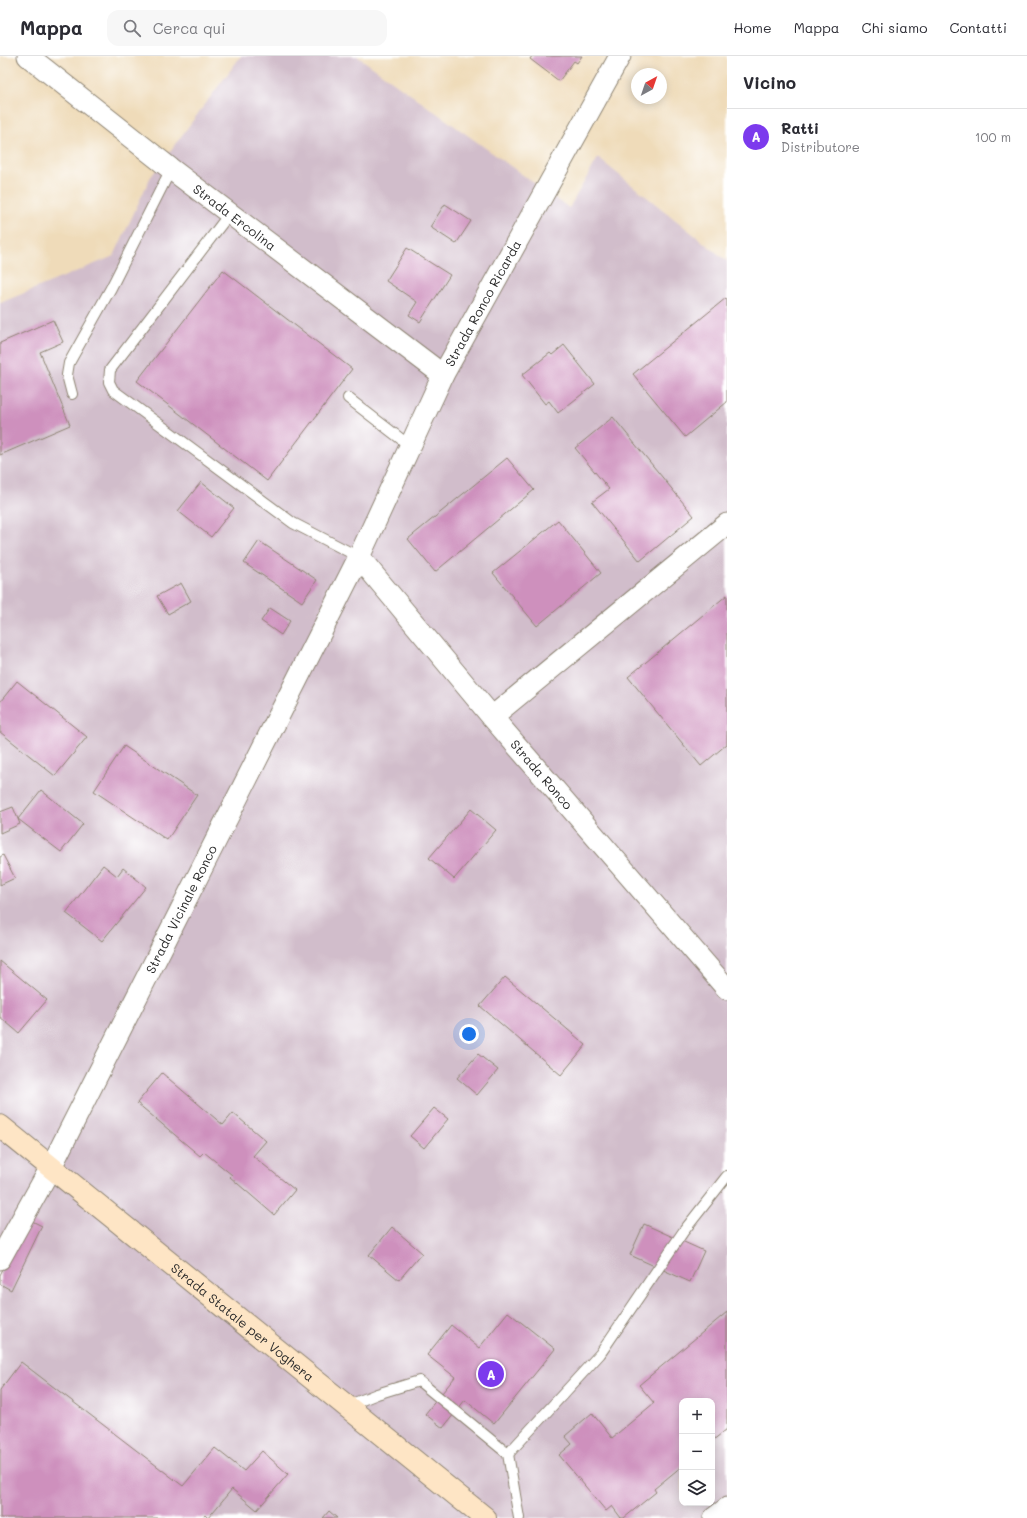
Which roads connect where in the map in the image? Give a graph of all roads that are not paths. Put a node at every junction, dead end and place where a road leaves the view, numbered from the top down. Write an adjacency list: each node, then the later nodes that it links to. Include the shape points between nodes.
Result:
1 (28, 56): 3 (street, Strada Ercolina)
2 (620, 56): 5 (street, Strada Ronco Ricarda)
3 (171, 169): 4 (street, Strada Ercolina); 6 (lane, via 111,288 69,363 67,375)
4 (230, 213): 5 (street, Strada Ercolina); 10 (lane, via 110,370 109,382 113,390 293,523)
5 (443, 375): 8 (street, Strada Ronco Ricarda)
6 (72, 394)
7 (348, 398): 8 (lane)
8 (410, 446): 10 (street, Strada Ronco Ricarda)
9 (727, 524): 11 (street)
10 (359, 557): 11 (street, Strada Ronco); 14 (street, Strada Vicinale Ronco)
11 (492, 717): 12 (street, Strada Ronco)
12 (727, 990)
13 (0, 1126): 14 (main road, Strada Statale per Voghera)
14 (51, 1167): 16 (street, Strada Vicinale Ronco); 17 (main road, Strada Statale per Voghera)
15 (727, 1176): 18 (lane, via 683,1232 600,1354)
16 (0, 1259)
17 (347, 1406): 18 (lane, via 420,1381); 20 (main road, Strada Statale per Voghera)
18 (508, 1454): 21 (lane)
19 (727, 1508): 22 (street)
20 (485, 1518)
21 (519, 1518)
22 (714, 1518)

